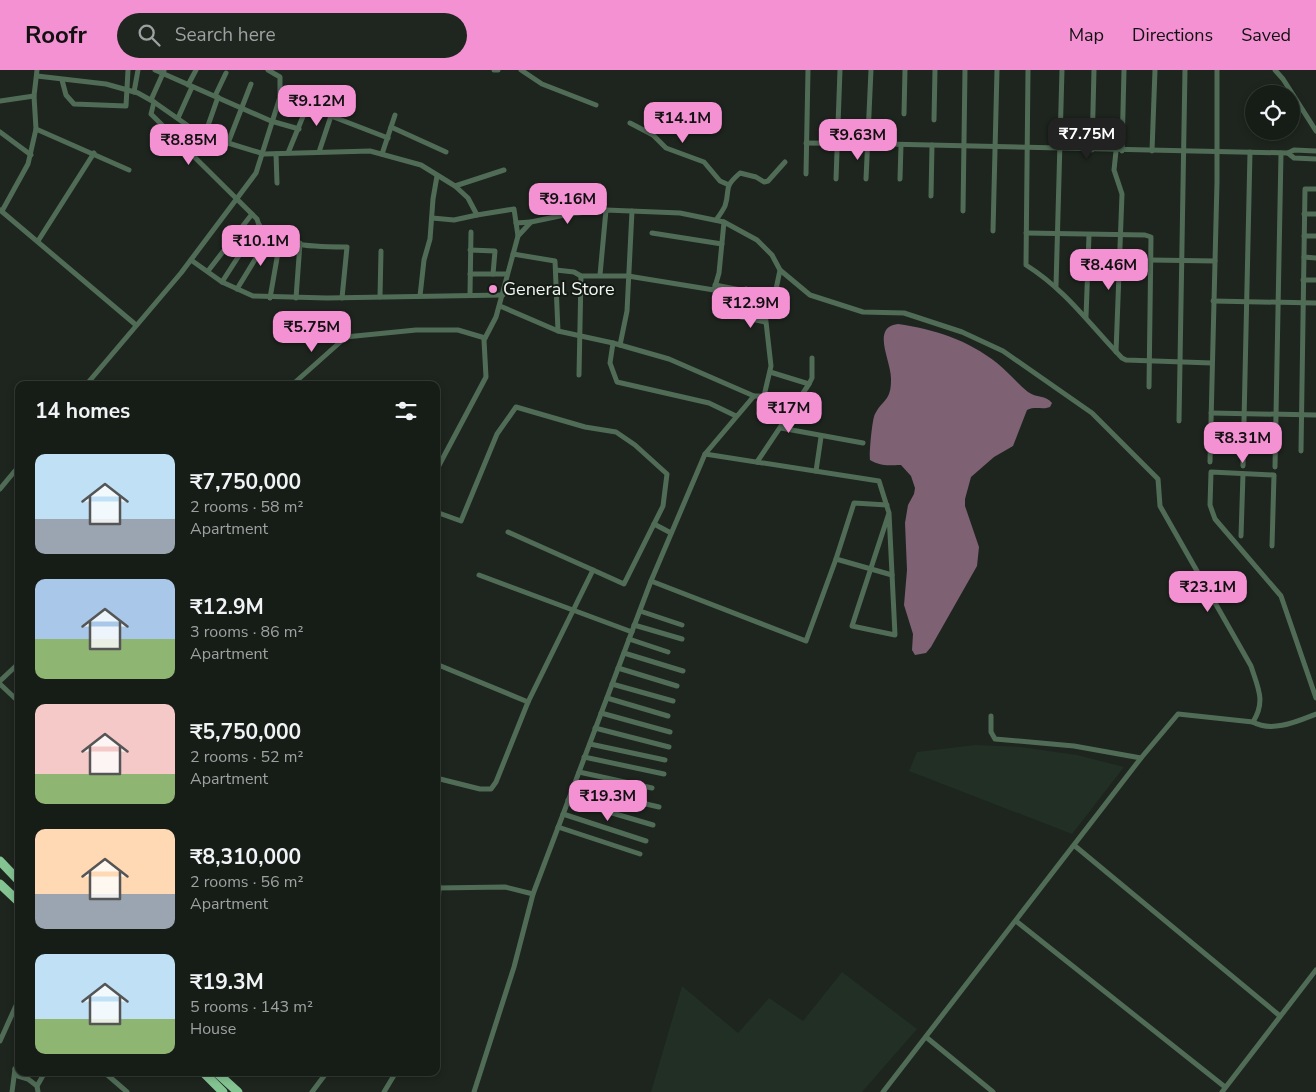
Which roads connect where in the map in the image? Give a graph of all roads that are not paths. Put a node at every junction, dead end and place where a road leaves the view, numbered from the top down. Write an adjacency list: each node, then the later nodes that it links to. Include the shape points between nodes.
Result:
1 (128, 70): 30 (street)
2 (138, 70): 31 (street)
3 (155, 70): 24 (street)
4 (196, 70): 29 (street)
5 (268, 70): 42 (street, via 280,77 280,97)
6 (494, 70): 7 (street)
7 (498, 70)
8 (521, 70): 36 (street, via 542,84)
9 (808, 70): 52 (street)
10 (840, 70): 54 (street)
11 (871, 70): 55 (street)
12 (905, 70): 38 (street)
13 (934, 70): 43 (street)
14 (965, 70): 60 (street)
15 (996, 70): 61 (street)
16 (1028, 70): 62 (street)
17 (1062, 70): 63 (street)
18 (1094, 70): 64 (street)
19 (1124, 70): 66 (street)
20 (1154, 70): 67 (street)
21 (1185, 70): 68 (street)
22 (1217, 70): 72 (street)
23 (1275, 70): 48 (street)
24 (164, 72): 29 (street); 35 (street)
25 (37, 73): 27 (street); 32 (street)
26 (226, 73): 33 (street)
27 (62, 80): 30 (street, via 106,84); 30 (street, via 66,95 74,104 126,106)
28 (251, 84): 37 (street)
29 (190, 86): 33 (street); 41 (street)
30 (127, 90): 31 (street)
31 (134, 92): 35 (street)
32 (34, 96): 34 (street); 46 (street)
33 (217, 97): 37 (street); 50 (street)
34 (0, 101)
35 (153, 101): 41 (street); 96 (street, via 152,114)
36 (596, 105)
37 (242, 108): 42 (street); 53 (street)
38 (904, 114)
39 (395, 115): 45 (street)
40 (330, 116): 47 (street, via 307,108); 51 (street); 70 (street)
41 (178, 118): 50 (street)
42 (271, 120): 47 (street); 78 (street)
43 (934, 120)
44 (630, 123): 92 (street, via 653,135 666,148 704,162 720,181)
45 (391, 127): 51 (street); 71 (street)
46 (36, 129): 77 (street); 81 (street)
47 (299, 129): 74 (street)
48 (1316, 131)
49 (0, 132): 81 (street)
50 (204, 137): 53 (street, via 217,144)
51 (388, 138): 80 (street)
52 (806, 143): 54 (street); 86 (street)
53 (228, 144): 78 (street)
54 (838, 144): 55 (street); 88 (street)
55 (869, 144): 56 (street); 89 (street)
56 (879, 144)
57 (886, 144): 58 (street)
58 (901, 145): 59 (street); 90 (street)
59 (932, 145): 60 (street); 95 (street)
60 (963, 146): 61 (street); 100 (street)
61 (995, 146): 62 (street); 111 (street)
62 (1027, 148): 63 (street); 114 (street)
63 (1060, 149): 64 (street); 115 (street)
64 (1092, 150): 65 (street)
65 (1116, 151): 66 (street); 118 (street, via 1114,170 1122,194)
66 (1122, 151): 67 (street)
67 (1152, 151): 68 (street)
68 (1183, 151): 72 (street); 133 (street)
69 (1316, 151): 76 (street, via 1294,150)
70 (319, 152): 74 (street); 80 (street, via 370,151)
71 (446, 152)
72 (1218, 152): 73 (street); 134 (street)
73 (1250, 152): 75 (street); 160 (street)
74 (288, 153): 79 (street)
75 (1281, 153): 76 (street); 161 (street)
76 (1288, 153): 82 (street, via 1294,158)
77 (94, 154): 84 (street); 122 (street)
78 (264, 154): 79 (street); 96 (street, via 256,173)
79 (276, 154): 91 (street)
80 (382, 154): 87 (street, via 420,165)
81 (31, 155): 97 (street)
82 (1316, 159)
83 (785, 162): 92 (street, via 768,181 744,172)
84 (129, 170)
85 (504, 170): 93 (street)
86 (806, 174)
87 (437, 176): 93 (street); 105 (street)
88 (836, 179)
89 (866, 179)
90 (900, 179)
91 (277, 183)
92 (729, 185): 106 (street, via 725,205)
93 (456, 186): 104 (street, via 468,198)
94 (1316, 189): 102 (street, via 1305,189)
95 (931, 196)
96 (237, 200): 101 (street); 131 (street)
97 (1, 210): 122 (street)
98 (606, 210): 99 (street); 107 (street); 141 (street)
99 (632, 211): 106 (street, via 680,213); 143 (street)
100 (963, 211)
101 (252, 214): 110 (street); 137 (street)
102 (1304, 214): 103 (street); 120 (street)
103 (1316, 214)
104 (477, 215): 105 (street, via 454,220); 109 (street, via 514,209)
105 (432, 218): 153 (street)
106 (716, 220): 108 (street)
107 (531, 222): 109 (street); 119 (street)
108 (724, 222): 125 (street); 136 (street, via 757,240 772,255)
109 (516, 223): 119 (street)
110 (258, 226): 116 (street); 146 (street)
111 (993, 231)
112 (471, 232): 126 (street)
113 (652, 233): 125 (street)
114 (1026, 233): 115 (street); 148 (street, via 1026,265)
115 (1059, 234): 117 (street); 148 (street)
116 (270, 235): 123 (street); 149 (street)
117 (1089, 235): 118 (street); 165 (street)
118 (1120, 235): 132 (street, via 1151,237); 175 (street)
119 (518, 236): 128 (street)
120 (1304, 236): 121 (street); 129 (street)
121 (1316, 236)
122 (38, 240): 167 (street)
123 (280, 241): 124 (street); 156 (street)
124 (300, 244): 157 (street); 158 (street, via 347,247)
125 (722, 244): 147 (street)
126 (470, 250): 138 (street); 139 (street, via 494,250)
127 (381, 252): 155 (street)
128 (513, 254): 135 (street, via 555,261); 140 (street)
129 (1304, 257): 130 (street); 144 (street)
130 (1316, 258)
131 (191, 260): 137 (street); 167 (street)
132 (1151, 260): 133 (street); 177 (street)
133 (1182, 261): 134 (street); 178 (street)
134 (1215, 262): 159 (street)
135 (556, 270): 142 (street); 168 (street)
136 (780, 270): 154 (street); 247 (street, via 810,295 863,312 904,313 962,332 1003,351 1092,413 1158,479 1160,506 1250,666 1258,686 1261,708)
137 (208, 271): 146 (street)
138 (470, 274): 139 (street); 151 (street)
139 (493, 274): 140 (street)
140 (508, 274): 152 (street)
141 (600, 275): 142 (street); 143 (street)
142 (581, 276): 170 (street)
143 (628, 276): 147 (street, via 714,290); 174 (street, via 627,311)
144 (1303, 280): 145 (street); 162 (street)
145 (1316, 280)
146 (222, 282): 149 (street)
147 (715, 285): 150 (street)
148 (1056, 286): 165 (street)
149 (237, 289): 156 (street, via 253,296)
150 (746, 290): 154 (street); 166 (street, via 741,317)
151 (470, 294): 152 (street); 153 (street)
152 (503, 294): 164 (street)
153 (420, 296): 155 (street)
154 (772, 296): 166 (street)
155 (380, 297): 158 (street)
156 (270, 298): 157 (street)
157 (296, 298): 158 (street)
158 (342, 298)
159 (1214, 301): 160 (street); 179 (street)
160 (1247, 301): 161 (street); 188 (street)
161 (1279, 302): 162 (street); 189 (street)
162 (1304, 303): 163 (street); 190 (street)
163 (1316, 303)
164 (500, 306): 168 (street); 172 (street)
165 (1086, 317): 175 (street)
166 (765, 322): 180 (street)
167 (136, 325): 182 (street)
168 (558, 331): 170 (street)
169 (348, 336): 171 (street); 172 (street, via 458,330); 183 (street)
170 (580, 337): 173 (street); 181 (street)
171 (325, 338)
172 (485, 338): 201 (street, via 486,377)
173 (613, 343): 174 (street); 192 (street, via 610,363 617,382 709,403)
174 (620, 345): 186 (street, via 670,359)
175 (1116, 352): 177 (street, via 1126,360)
176 (812, 358): 184 (street)
177 (1149, 361): 178 (street); 185 (street)
178 (1180, 362): 179 (street); 193 (street)
179 (1212, 363): 187 (street)
180 (770, 372): 184 (street); 186 (street, via 764,396)
181 (579, 375)
182 (89, 381)
183 (297, 381)
184 (809, 384): 194 (street)
185 (1149, 387)
186 (754, 396): 192 (street)
187 (1211, 413): 188 (street); 200 (street)
188 (1244, 414): 189 (street); 202 (street)
189 (1277, 414): 190 (street); 203 (street)
190 (1302, 415): 191 (street); 197 (street)
191 (1316, 415)
192 (736, 416): 198 (street)
193 (1179, 421)
194 (781, 428): 195 (street); 199 (street)
195 (821, 437): 196 (street); 205 (street)
196 (863, 443)
197 (1301, 451)
198 (705, 454): 199 (street); 213 (street)
199 (756, 462): 205 (street)
200 (1210, 462)
201 (440, 463)
202 (1242, 466)
203 (1275, 467)
204 (15, 471): 207 (street)
205 (816, 471): 208 (street, via 879,481)
206 (1243, 474): 214 (street); 215 (street, via 1274,475); 240 (street, via 1211,472 1210,505 1215,518 1282,596)
207 (0, 488)
208 (887, 505): 210 (street); 216 (street, via 854,503)
209 (440, 513): 211 (street, via 461,521 497,434 516,407 576,425 616,432 635,445 667,474 663,506)
210 (889, 513): 217 (street); 220 (street)
211 (654, 524): 213 (street); 218 (street, via 624,584)
212 (508, 532): 218 (street)
213 (671, 533): 221 (street)
214 (1241, 536)
215 (1272, 546)
216 (836, 560): 217 (street); 221 (street, via 806,641)
217 (870, 569): 220 (street); 220 (street, via 852,626 895,636)
218 (593, 570): 222 (street)
219 (479, 575): 222 (street)
220 (892, 575)
221 (651, 581): 223 (street)
222 (573, 609): 226 (street); 242 (street)
223 (640, 610): 224 (street); 225 (street)
224 (682, 625)
225 (634, 626): 226 (street); 228 (street)
226 (632, 632): 227 (street)
227 (629, 639): 229 (street); 230 (street)
228 (682, 639)
229 (668, 652)
230 (624, 653): 233 (street); 234 (street)
231 (15, 666): 235 (street)
232 (440, 666): 242 (street)
233 (618, 668): 236 (street); 237 (street)
234 (683, 671)
235 (0, 683): 238 (street)
236 (612, 684): 239 (street); 241 (street)
237 (677, 686)
238 (15, 698)
239 (607, 698): 243 (street); 245 (street)
240 (1316, 698)
241 (673, 701)
242 (528, 702): 257 (street, via 491,788 480,789)
243 (601, 713): 248 (street); 249 (street)
244 (1316, 714): 247 (street, via 1289,724 1259,725)
245 (668, 716)
246 (991, 716): 253 (street, via 991,732 995,739 1074,746)
247 (1253, 722): 253 (street, via 1178,714)
248 (595, 728): 250 (street); 251 (street)
249 (670, 732)
250 (590, 744): 252 (street); 254 (street)
251 (669, 748)
252 (584, 757): 255 (street); 256 (street)
253 (1141, 758): 266 (street)
254 (665, 760)
255 (579, 772): 258 (street); 259 (street)
256 (664, 774)
257 (440, 779)
258 (574, 787): 260 (street); 261 (street)
259 (652, 788)
260 (568, 800): 262 (street); 263 (street)
261 (659, 807)
262 (563, 814): 264 (street); 265 (street)
263 (653, 825)
264 (558, 828): 267 (street); 272 (street)
265 (646, 841)
266 (1075, 846): 274 (street); 277 (street)
267 (640, 854)
268 (0, 861): 269 (highway)
269 (15, 877)
270 (0, 884): 273 (highway)
271 (440, 888): 272 (street, via 505,887)
272 (533, 894): 296 (street, via 514,967)
273 (15, 898)
274 (1016, 922): 278 (street); 289 (street)
275 (1316, 970): 277 (street)
276 (15, 1008): 279 (street)
277 (1280, 1016): 289 (street)
278 (926, 1037): 297 (street); 298 (street)
279 (0, 1041)
280 (15, 1069): 290 (street)
281 (18, 1076): 288 (street, via 28,1079)
282 (43, 1076): 288 (street)
283 (109, 1076): 291 (street)
284 (207, 1076): 292 (highway)
285 (227, 1076): 293 (highway)
286 (324, 1076): 294 (street)
287 (394, 1076): 295 (street)
288 (38, 1089)
289 (1223, 1090)
290 (12, 1092)
291 (127, 1092)
292 (223, 1092)
293 (238, 1092)
294 (312, 1092)
295 (384, 1092)
296 (474, 1092)
297 (883, 1092)
298 (993, 1092)

